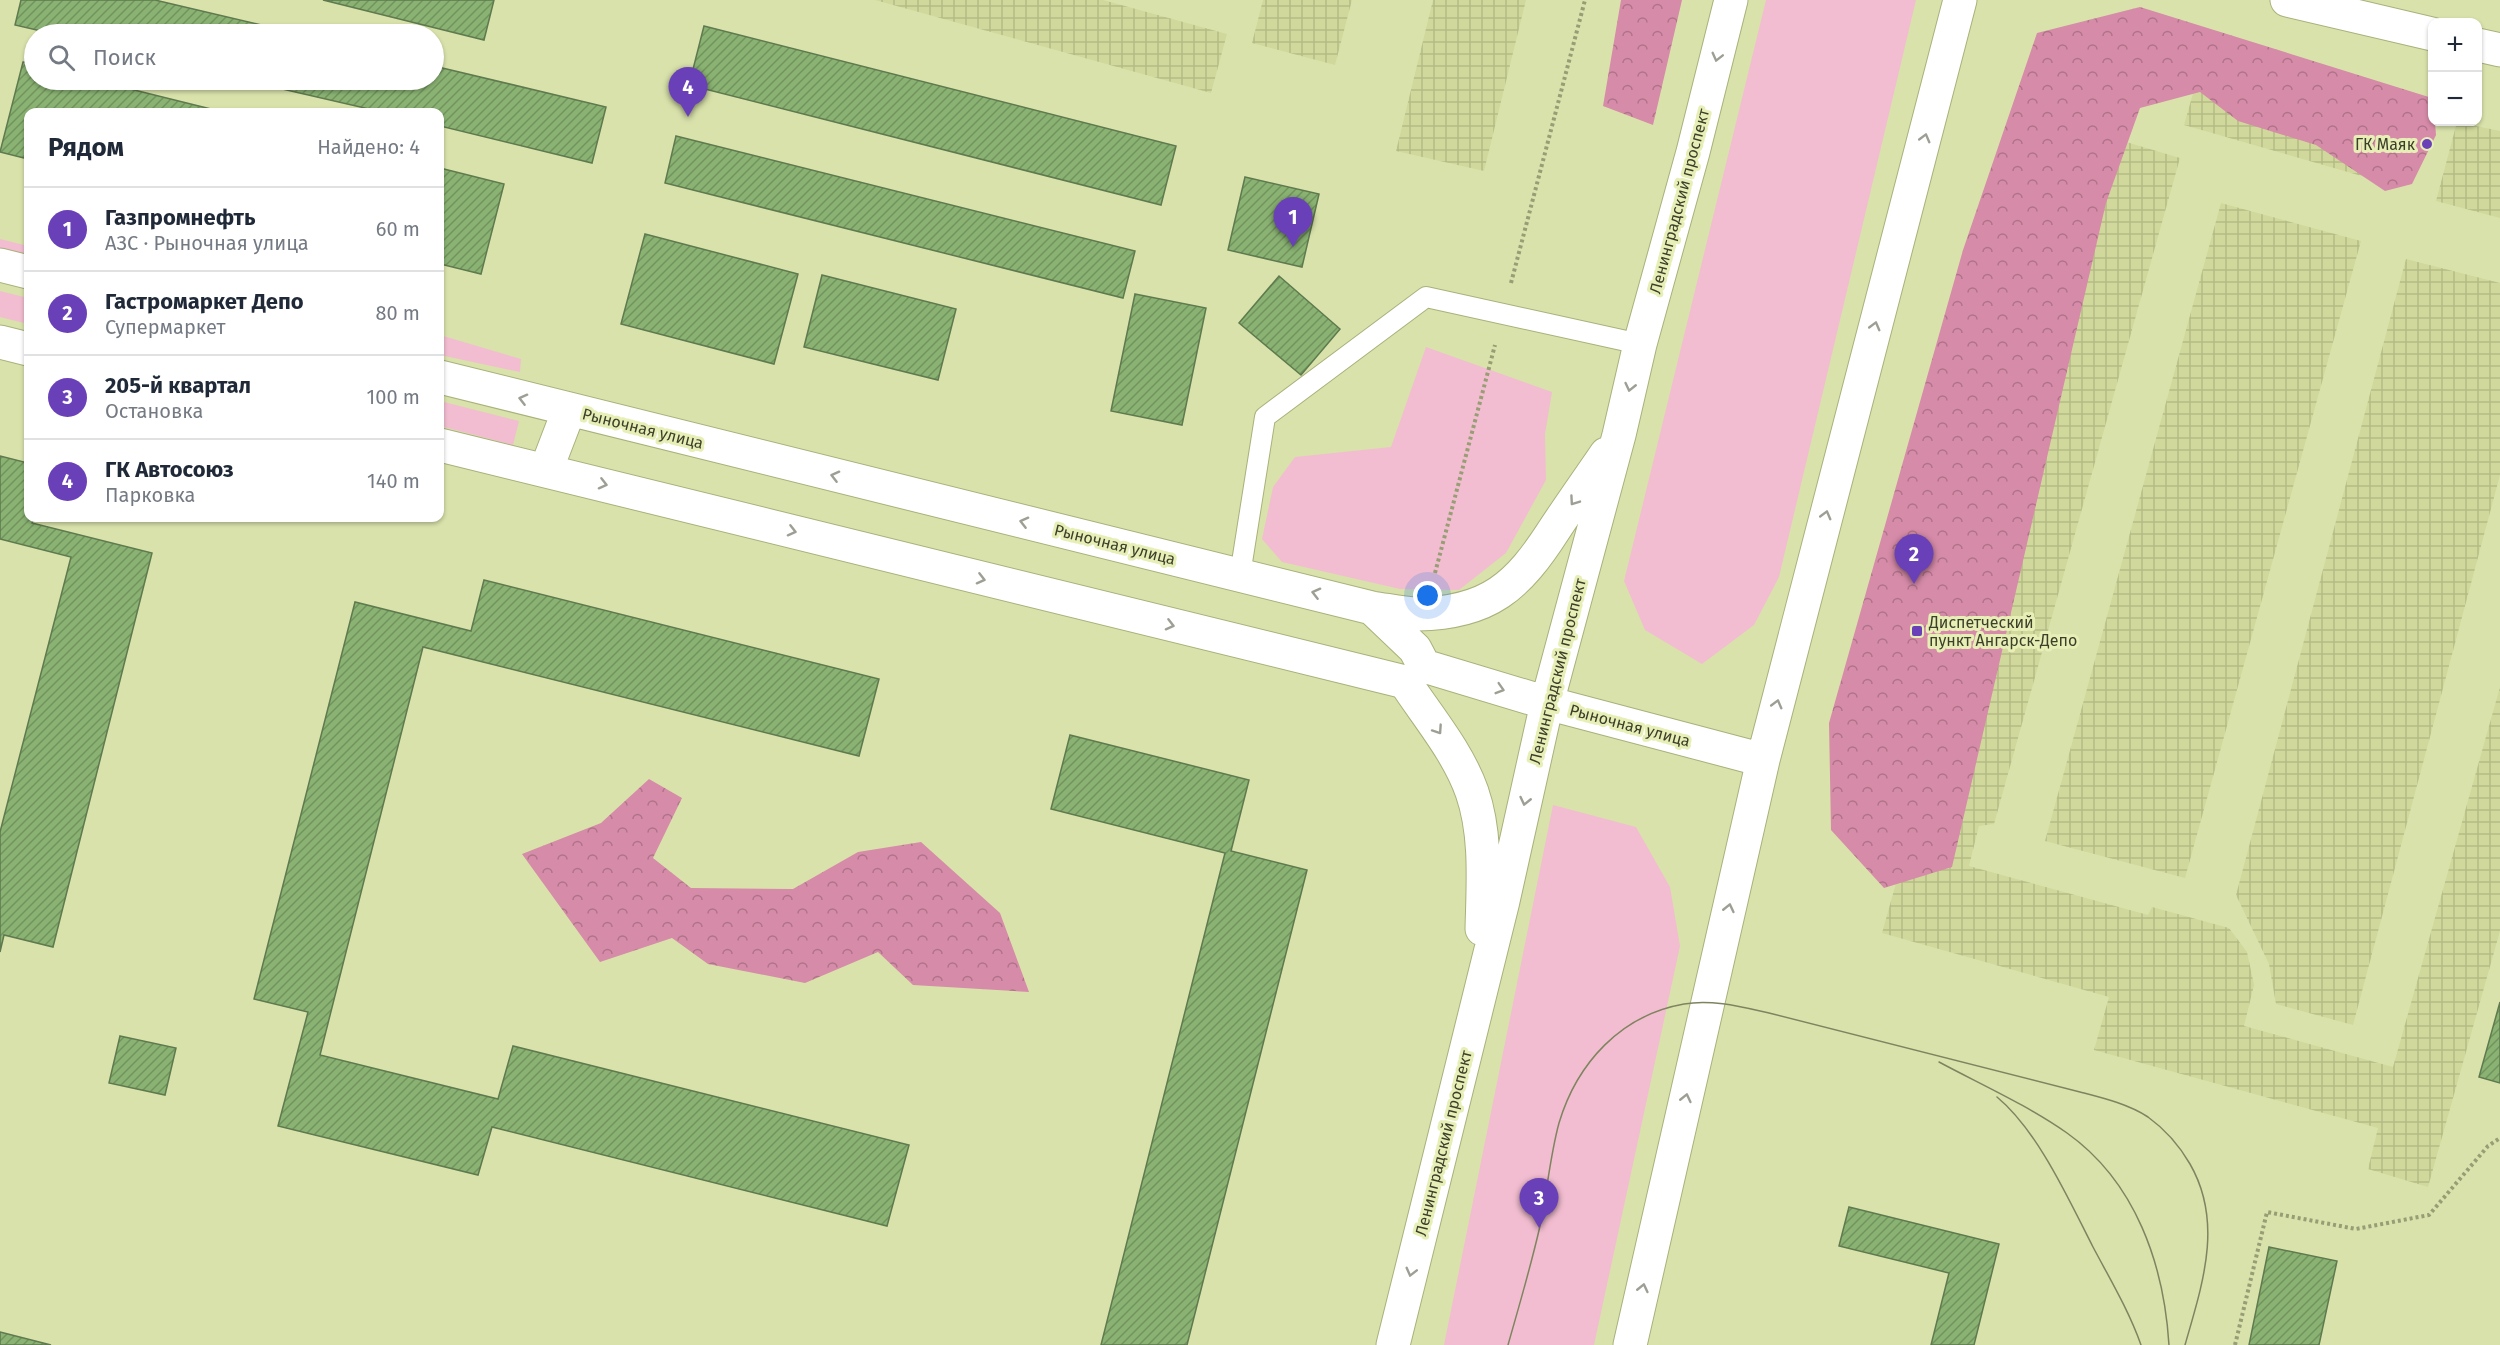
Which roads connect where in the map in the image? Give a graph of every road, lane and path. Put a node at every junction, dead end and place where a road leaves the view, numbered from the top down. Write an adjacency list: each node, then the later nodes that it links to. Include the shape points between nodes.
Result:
1 (1731, 0): 10 (street, Ленинградский проспект, one-way to 10)
2 (1960, 0): 21 (street, one-way to 2)
3 (2287, 0): 4 (street)
4 (2428, 33)
5 (2482, 46): 6 (street)
6 (2500, 50)
7 (0, 265): 8 (street)
8 (24, 271)
9 (0, 342): 11 (street)
10 (1640, 344): 14 (street, Ленинградский проспект, one-way to 14); 17 (lane, via 1426,297 1264,417)
11 (24, 348)
12 (444, 378): 13 (street, Рыночная улица, one-way to 12)
13 (569, 410): 16 (street); 17 (street, Рыночная улица, one-way to 13)
14 (1619, 435): 18 (street, one-way to 18, via 1532,563 1503,590 1454,611 1415,614); 20 (street, Ленинградский проспект)
15 (444, 446): 16 (street, Рыночная улица)
16 (546, 470): 19 (street, Рыночная улица, one-way to 19)
17 (1240, 575): 18 (street, Рыночная улица, one-way to 17)
18 (1372, 608): 19 (street, Рыночная улица, via 1415,649)
19 (1414, 674): 20 (street, Рыночная улица, one-way to 20); 22 (street, one-way to 22, via 1460,763 1478,810 1483,889)
20 (1547, 703): 21 (street, Рыночная улица); 22 (street, Ленинградский проспект, one-way to 22)
21 (1763, 760): 25 (street, one-way to 21)
22 (1480, 991): 24 (street, Ленинградский проспект, one-way to 24)
23 (2500, 1138): 26 (path, via 2488,1146 2429,1215 2356,1229 2267,1212)
24 (1393, 1345)
25 (1630, 1345)
26 (2235, 1345)

